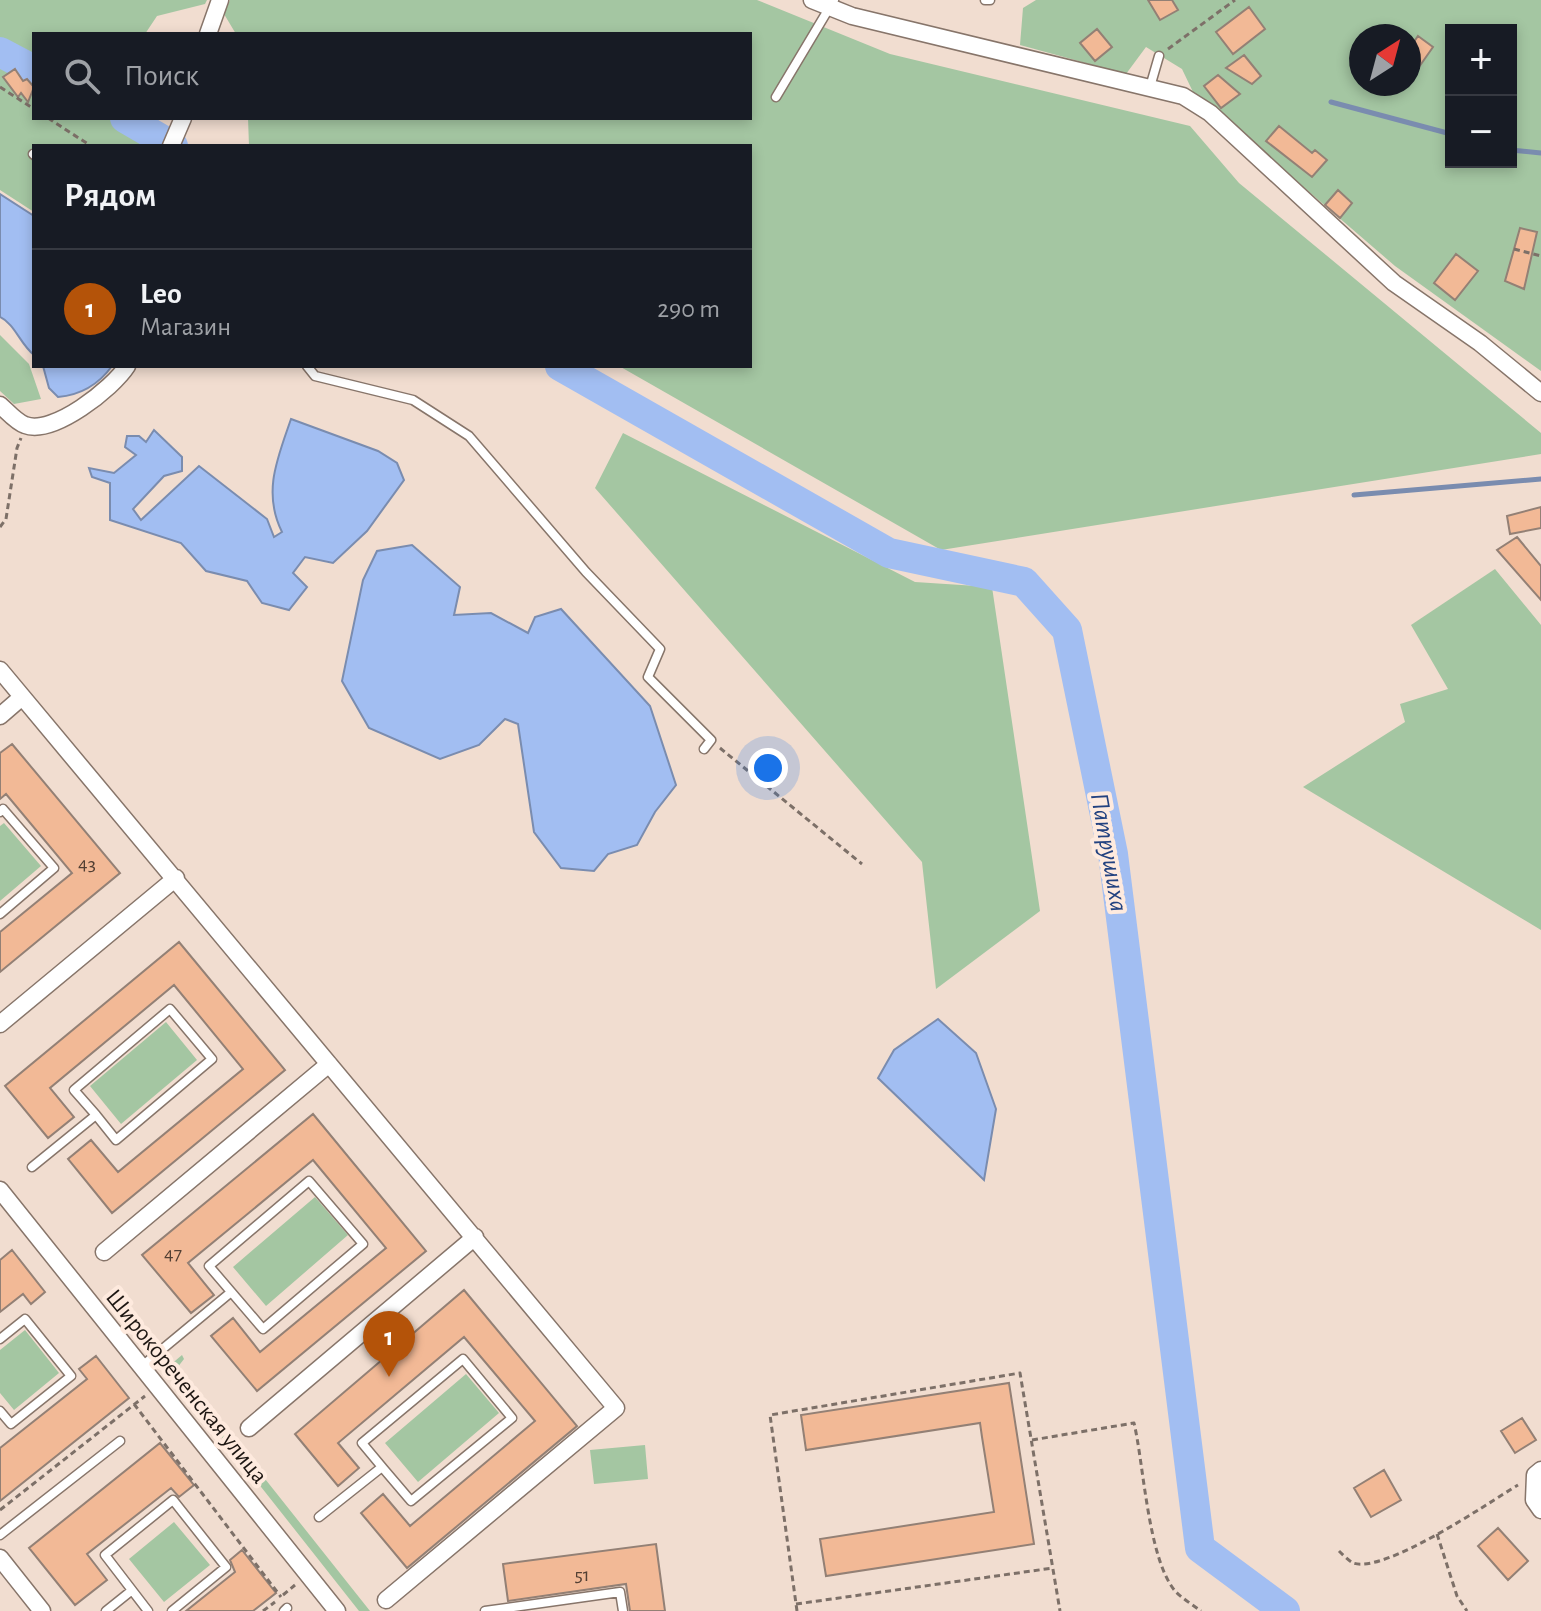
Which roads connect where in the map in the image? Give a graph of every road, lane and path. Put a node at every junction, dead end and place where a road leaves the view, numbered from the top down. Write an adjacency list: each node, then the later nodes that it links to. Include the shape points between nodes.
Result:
1 (220, 0): 5 (street)
2 (812, 0): 4 (street)
3 (1235, 0): 6 (path)
4 (833, 4): 8 (street); 9 (lane)
5 (209, 32)
6 (1159, 56): 8 (lane)
7 (0, 87): 10 (path)
8 (1150, 87): 17 (street, via 1183,96 1210,113 1394,283)
9 (776, 97)
10 (32, 108)
11 (51, 120): 12 (path)
12 (88, 144)
13 (1514, 249): 14 (path)
14 (1541, 256)
15 (126, 368): 19 (street, via 87,405 52,422)
16 (309, 368): 24 (lane, via 315,376 413,400 469,436 660,649 648,677)
17 (1541, 393)
18 (0, 405): 19 (street)
19 (29, 426): 20 (path, via 17,448 6,519)
20 (0, 527)
21 (0, 670): 22 (street)
22 (22, 697): 23 (street); 28 (street)
23 (0, 716)
24 (711, 740): 25 (lane); 27 (path)
25 (704, 749)
26 (0, 812): 29 (lane, via 3,809 54,868)
27 (862, 864)
28 (176, 878): 30 (street); 31 (street)
29 (0, 914)
30 (0, 1024)
31 (329, 1064): 35 (street); 36 (street)
32 (96, 1115): 32 (lane, via 116,1140 212,1059 170,1009 74,1090); 33 (lane)
33 (32, 1167)
34 (0, 1190): 39 (street, Широкореченская улица)
35 (475, 1237): 41 (street); 55 (street, via 616,1408)
36 (104, 1252)
37 (230, 1293): 37 (lane, via 263,1329 363,1244 309,1181 209,1266); 39 (lane)
38 (0, 1339): 40 (lane, via 25,1319 71,1376 11,1424)
39 (142, 1366): 62 (street, Широкореченская улица)
40 (0, 1411)
41 (249, 1428)
42 (1032, 1440): 53 (path); 56 (path, via 1020,1373 770,1415); 67 (path, via 1134,1423 1152,1538 1174,1590)
43 (120, 1441): 50 (lane)
44 (382, 1467): 44 (lane, via 362,1443 463,1359 512,1418 411,1501); 48 (lane)
45 (1538, 1472): 47 (street, via 1534,1500); 49 (path)
46 (0, 1510): 61 (path, via 134,1404 283,1595)
47 (1541, 1510)
48 (319, 1517)
49 (1437, 1534): 51 (path, via 1380,1562 1353,1563); 68 (path)
50 (0, 1535)
51 (1339, 1551)
52 (0, 1558): 57 (street)
53 (1053, 1568): 56 (path); 66 (path)
54 (131, 1591): 58 (lane); 59 (lane); 60 (lane, via 105,1555 173,1500 226,1567)
55 (386, 1600)
56 (796, 1604): 65 (path)
57 (42, 1611)
58 (106, 1611)
59 (148, 1611)
60 (172, 1611)
61 (263, 1611)
62 (337, 1611)
63 (485, 1611): 64 (lane, via 620,1592)
64 (623, 1611)
65 (797, 1611)
66 (1060, 1611)
67 (1201, 1611)
68 (1467, 1611)

